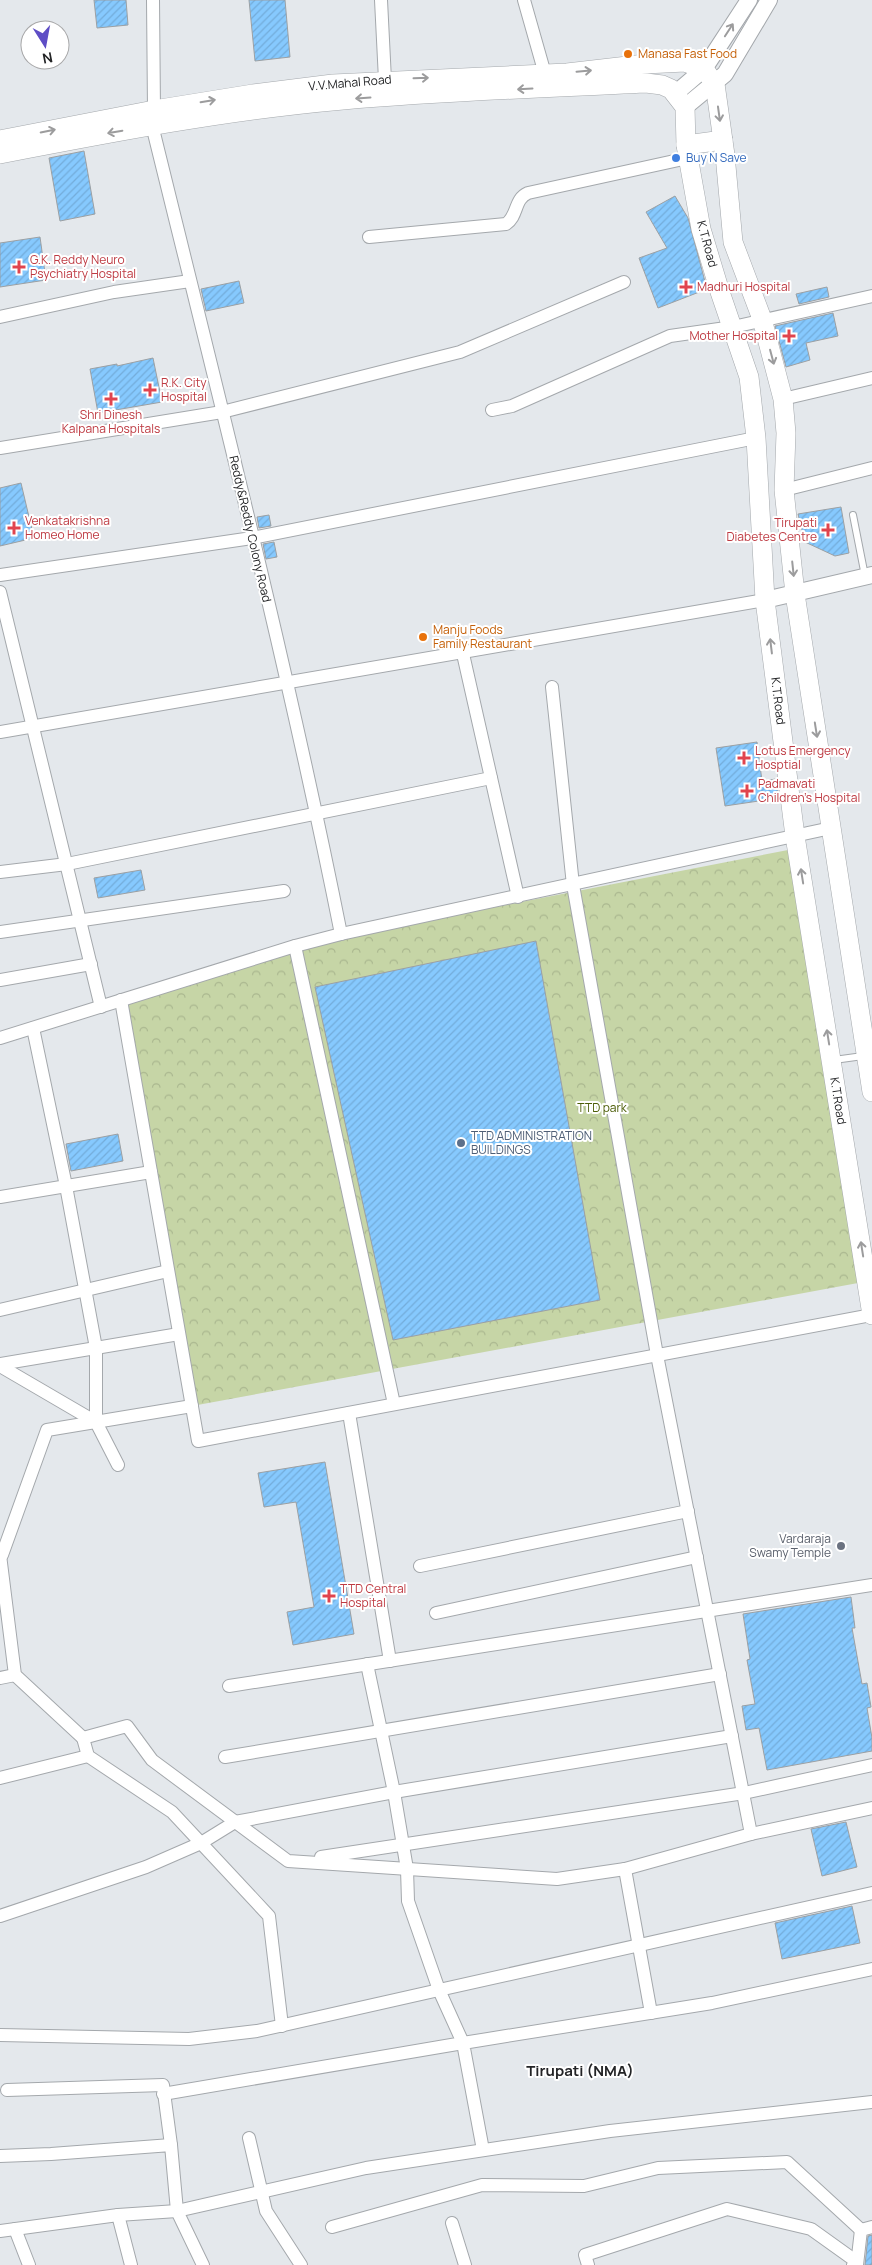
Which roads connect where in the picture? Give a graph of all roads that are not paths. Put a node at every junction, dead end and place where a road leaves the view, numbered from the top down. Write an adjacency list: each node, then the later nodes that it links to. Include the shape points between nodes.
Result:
1 (153, 0): 10 (street, Reddy&Reddy Colony Road)
2 (381, 0): 8 (street)
3 (524, 0): 6 (street)
4 (749, 0): 7 (street, one-way to 4)
5 (769, 0): 7 (street, via 725,74)
6 (545, 74): 7 (main road, V.V.Mahal Road, one-way to 7, via 685,62); 8 (main road, V.V.Mahal Road, one-way to 6)
7 (709, 76): 9 (street); 12 (main road, K.T.Road, one-way to 12)
8 (385, 80): 10 (main road, V.V.Mahal Road, one-way to 8, via 270,91)
9 (680, 100): 10 (main road, V.V.Mahal Road, one-way to 10, via 672,89 646,83 432,93); 13 (main road, K.T.Road)
10 (153, 118): 11 (main road, V.V.Mahal Road, one-way to 10); 14 (main road, V.V.Mahal Road, one-way to 14); 16 (street, Reddy&Reddy Colony Road)
11 (0, 140)
12 (723, 140): 13 (main road); 20 (main road, K.T.Road, via 733,242)
13 (687, 152): 15 (street, via 528,193 519,199 510,222 506,224); 21 (main road, K.T.Road, via 701,229)
14 (0, 154)
15 (370, 237)
16 (190, 281): 19 (street, via 114,292); 25 (street, Reddy&Reddy Colony Road)
17 (624, 282): 25 (street, via 460,352)
18 (872, 296): 20 (street)
19 (0, 317)
20 (762, 319): 21 (street); 23 (main road, K.T.Road, one-way to 23)
21 (733, 327): 24 (street, via 670,336 512,406); 26 (main road, K.T.Road, via 749,377)
22 (872, 378): 23 (street)
23 (783, 399): 29 (main road, K.T.Road, via 786,432)
24 (492, 410)
25 (222, 412): 27 (street); 31 (street, Reddy&Reddy Colony Road)
26 (756, 438): 31 (street); 36 (main road, K.T.Road)
27 (0, 448)
28 (872, 468): 29 (street)
29 (784, 490): 35 (main road, K.T.Road, one-way to 35)
30 (853, 515): 33 (lane)
31 (252, 538): 32 (street); 38 (street, Reddy&Reddy Colony Road)
32 (0, 574)
33 (869, 576): 35 (street)
34 (0, 592): 40 (street)
35 (795, 594): 36 (street); 44 (main road, K.T.Road, one-way to 44)
36 (765, 600): 37 (street); 45 (main road, K.T.Road, one-way to 36)
37 (464, 654): 38 (street); 42 (street)
38 (286, 684): 40 (street); 43 (street, Reddy&Reddy Colony Road)
39 (552, 687): 48 (street)
40 (33, 726): 41 (street); 46 (street)
41 (0, 732)
42 (491, 778): 43 (street); 50 (street)
43 (317, 814): 46 (street); 53 (street, Reddy&Reddy Colony Road)
44 (831, 828): 45 (street); 61 (main road, K.T.Road)
45 (795, 836): 48 (street); 62 (main road, K.T.Road, one-way to 45)
46 (66, 864): 47 (street); 51 (street)
47 (0, 872)
48 (574, 885): 50 (street); 73 (street)
49 (284, 891): 51 (street)
50 (518, 897): 53 (street)
51 (81, 921): 52 (street); 55 (street)
52 (0, 932)
53 (341, 934): 54 (street)
54 (295, 946): 57 (street); 75 (street)
55 (91, 964): 56 (street); 58 (street)
56 (0, 980)
57 (121, 1000): 58 (street); 64 (street)
58 (101, 1007): 59 (street)
59 (33, 1028): 60 (street); 65 (street)
60 (0, 1038)
61 (869, 1055): 62 (lane); 63 (main road, K.T.Road)
62 (831, 1060): 70 (main road, K.T.Road, one-way to 62)
63 (872, 1092)
64 (151, 1172): 65 (street); 67 (street)
65 (66, 1186): 66 (street); 68 (street)
66 (0, 1197)
67 (168, 1271): 68 (street); 71 (street)
68 (84, 1290): 69 (street); 72 (street)
69 (0, 1310)
70 (872, 1315): 73 (street)
71 (179, 1334): 72 (street); 76 (street)
72 (96, 1348): 74 (street); 78 (street)
73 (657, 1355): 75 (street); 80 (street)
74 (0, 1365): 78 (street)
75 (394, 1404): 77 (street)
76 (192, 1406): 77 (street, via 198,1441); 78 (street)
77 (349, 1413): 87 (street)
78 (96, 1422): 79 (street); 81 (street, via 47,1430)
79 (118, 1465)
80 (688, 1511): 82 (street); 83 (street)
81 (1, 1555): 90 (street)
82 (697, 1557): 85 (street); 86 (street)
83 (420, 1566)
84 (872, 1585): 85 (street)
85 (707, 1611): 87 (street); 89 (street)
86 (436, 1613)
87 (390, 1661): 88 (street)
88 (368, 1664): 92 (street); 93 (street)
89 (720, 1674): 93 (street); 94 (street)
90 (15, 1675): 91 (street); 95 (street)
91 (0, 1678)
92 (229, 1686)
93 (381, 1731): 97 (street); 100 (street)
94 (732, 1736): 100 (street); 101 (street)
95 (83, 1738): 96 (street); 103 (street, via 127,1726 152,1760)
96 (88, 1756): 99 (street); 105 (street, via 172,1812)
97 (225, 1757)
98 (872, 1765): 101 (street)
99 (0, 1778)
100 (394, 1792): 103 (street); 106 (street)
101 (744, 1793): 104 (street); 106 (street)
102 (872, 1808): 104 (street)
103 (235, 1822): 105 (street); 107 (street, via 288,1860)
104 (751, 1834): 109 (street)
105 (201, 1843): 111 (street, via 146,1867); 116 (street, via 269,1916)
106 (403, 1845): 107 (street); 108 (street)
107 (296, 1861): 108 (street)
108 (407, 1869): 109 (street, via 558,1879); 114 (street, via 408,1901)
109 (625, 1869): 112 (street)
110 (872, 1893): 112 (street)
111 (0, 1916)
112 (638, 1946): 114 (street); 115 (street)
113 (872, 1969): 115 (street, via 712,2004)
114 (439, 1990): 116 (street); 118 (street)
115 (651, 2013): 118 (street)
116 (282, 2026): 117 (street, via 189,2040)
117 (0, 2035)
118 (463, 2043): 120 (street); 124 (street)
119 (7, 2090): 120 (street, via 163,2085)
120 (163, 2094): 123 (street)
121 (872, 2102): 124 (street, via 610,2131)
122 (249, 2138): 126 (street)
123 (171, 2146): 125 (street); 127 (street)
124 (483, 2150): 126 (street, via 366,2168)
125 (0, 2156)
126 (262, 2192): 127 (street); 138 (street, via 266,2210)
127 (177, 2211): 128 (street); 137 (street)
128 (118, 2215): 132 (street); 136 (street)
129 (452, 2222): 139 (street)
130 (332, 2227): 131 (street, via 482,2185 584,2186 658,2168 787,2162)
131 (867, 2228): 134 (street)
132 (15, 2229): 133 (street); 135 (street)
133 (0, 2232)
134 (856, 2264): 140 (street, via 811,2229 727,2209 585,2255)
135 (29, 2265)
136 (131, 2265)
137 (203, 2265)
138 (301, 2265)
139 (464, 2265)
140 (588, 2265)

